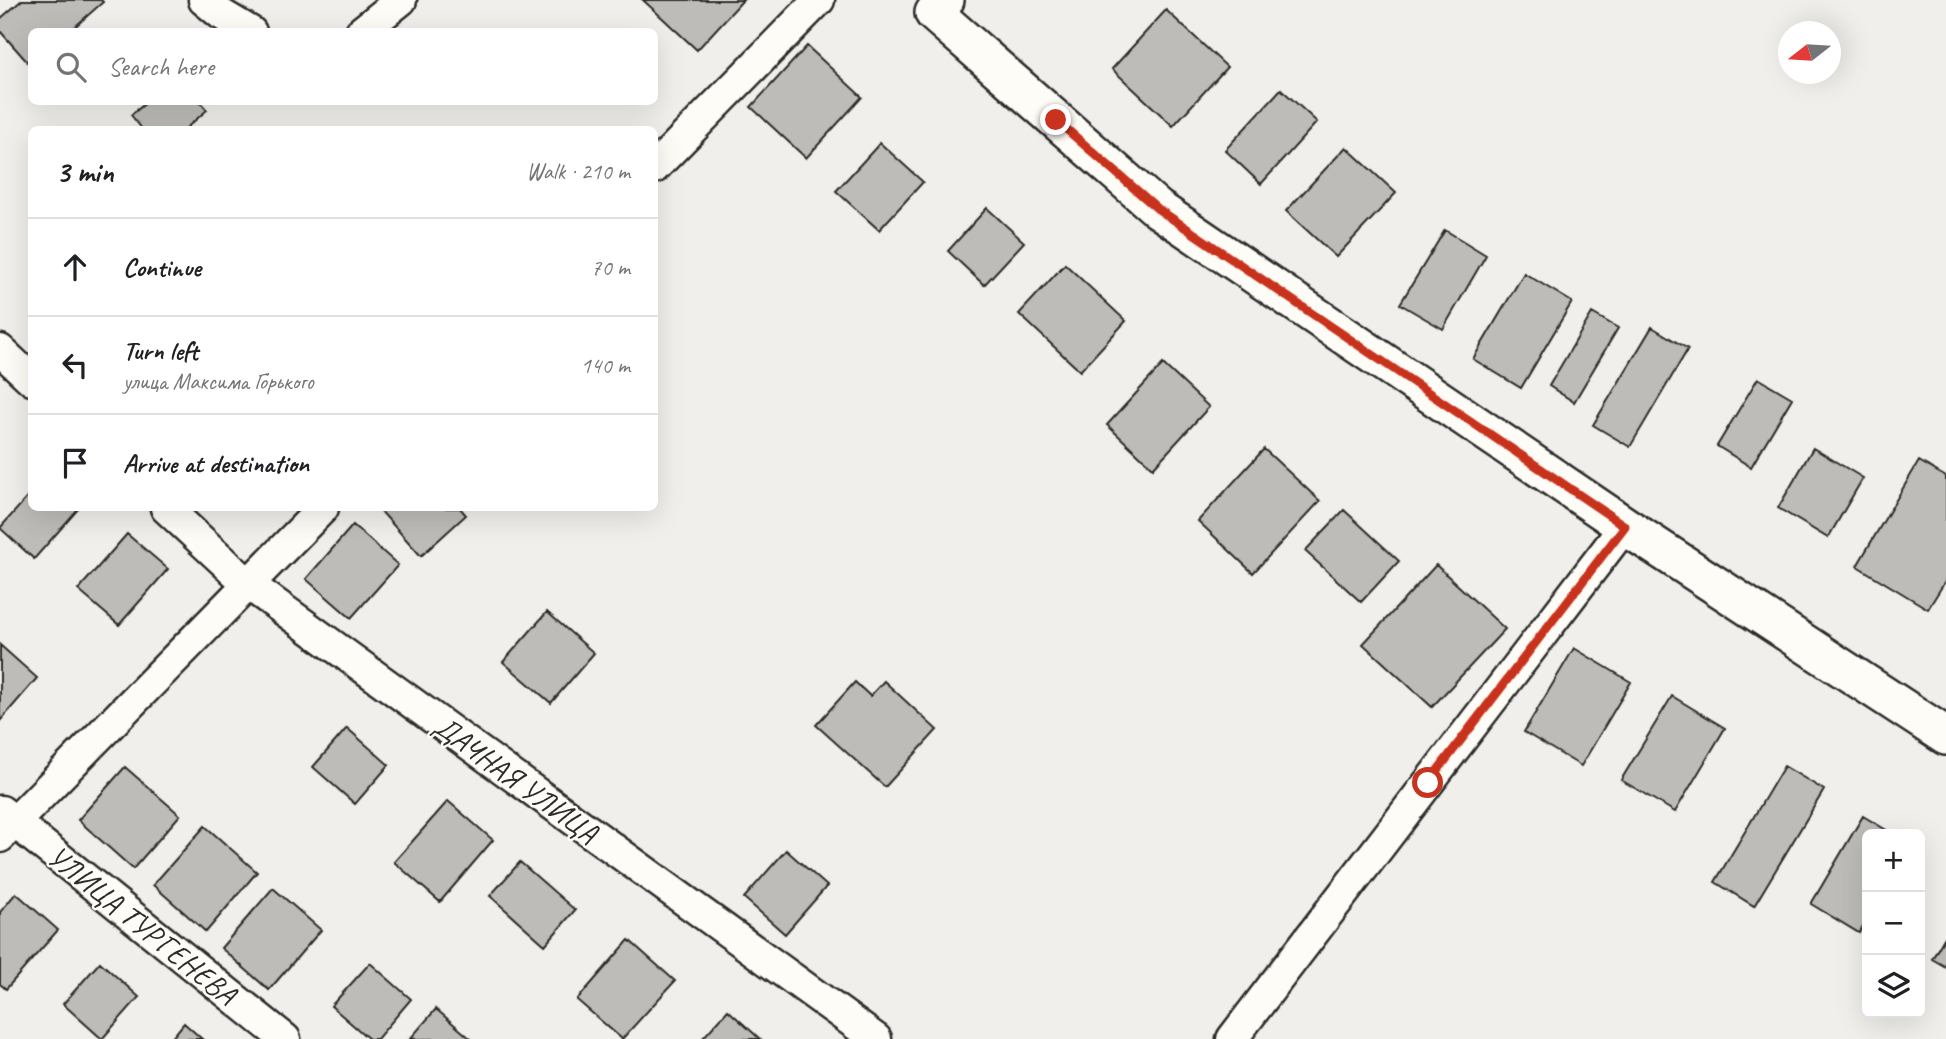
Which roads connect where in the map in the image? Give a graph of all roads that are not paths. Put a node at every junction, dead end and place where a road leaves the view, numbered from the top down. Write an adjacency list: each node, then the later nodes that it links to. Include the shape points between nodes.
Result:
1 (204, 0): 5 (street)
2 (401, 0): 6 (street)
3 (819, 0): 7 (street)
4 (933, 4): 12 (street, via 1158,209)
5 (244, 28)
6 (366, 28)
7 (658, 164)
8 (0, 350): 9 (street)
9 (28, 376)
10 (169, 511): 13 (street, ДАЧНАЯ УЛИЦА)
11 (320, 511): 13 (street)
12 (1625, 526): 14 (street); 18 (street)
13 (248, 584): 15 (street); 17 (street, ДАЧНАЯ УЛИЦА)
14 (1946, 736)
15 (5, 823): 16 (street, УЛИЦА ТУРГЕНЕВА)
16 (285, 1039)
17 (876, 1039)
18 (1231, 1039)

